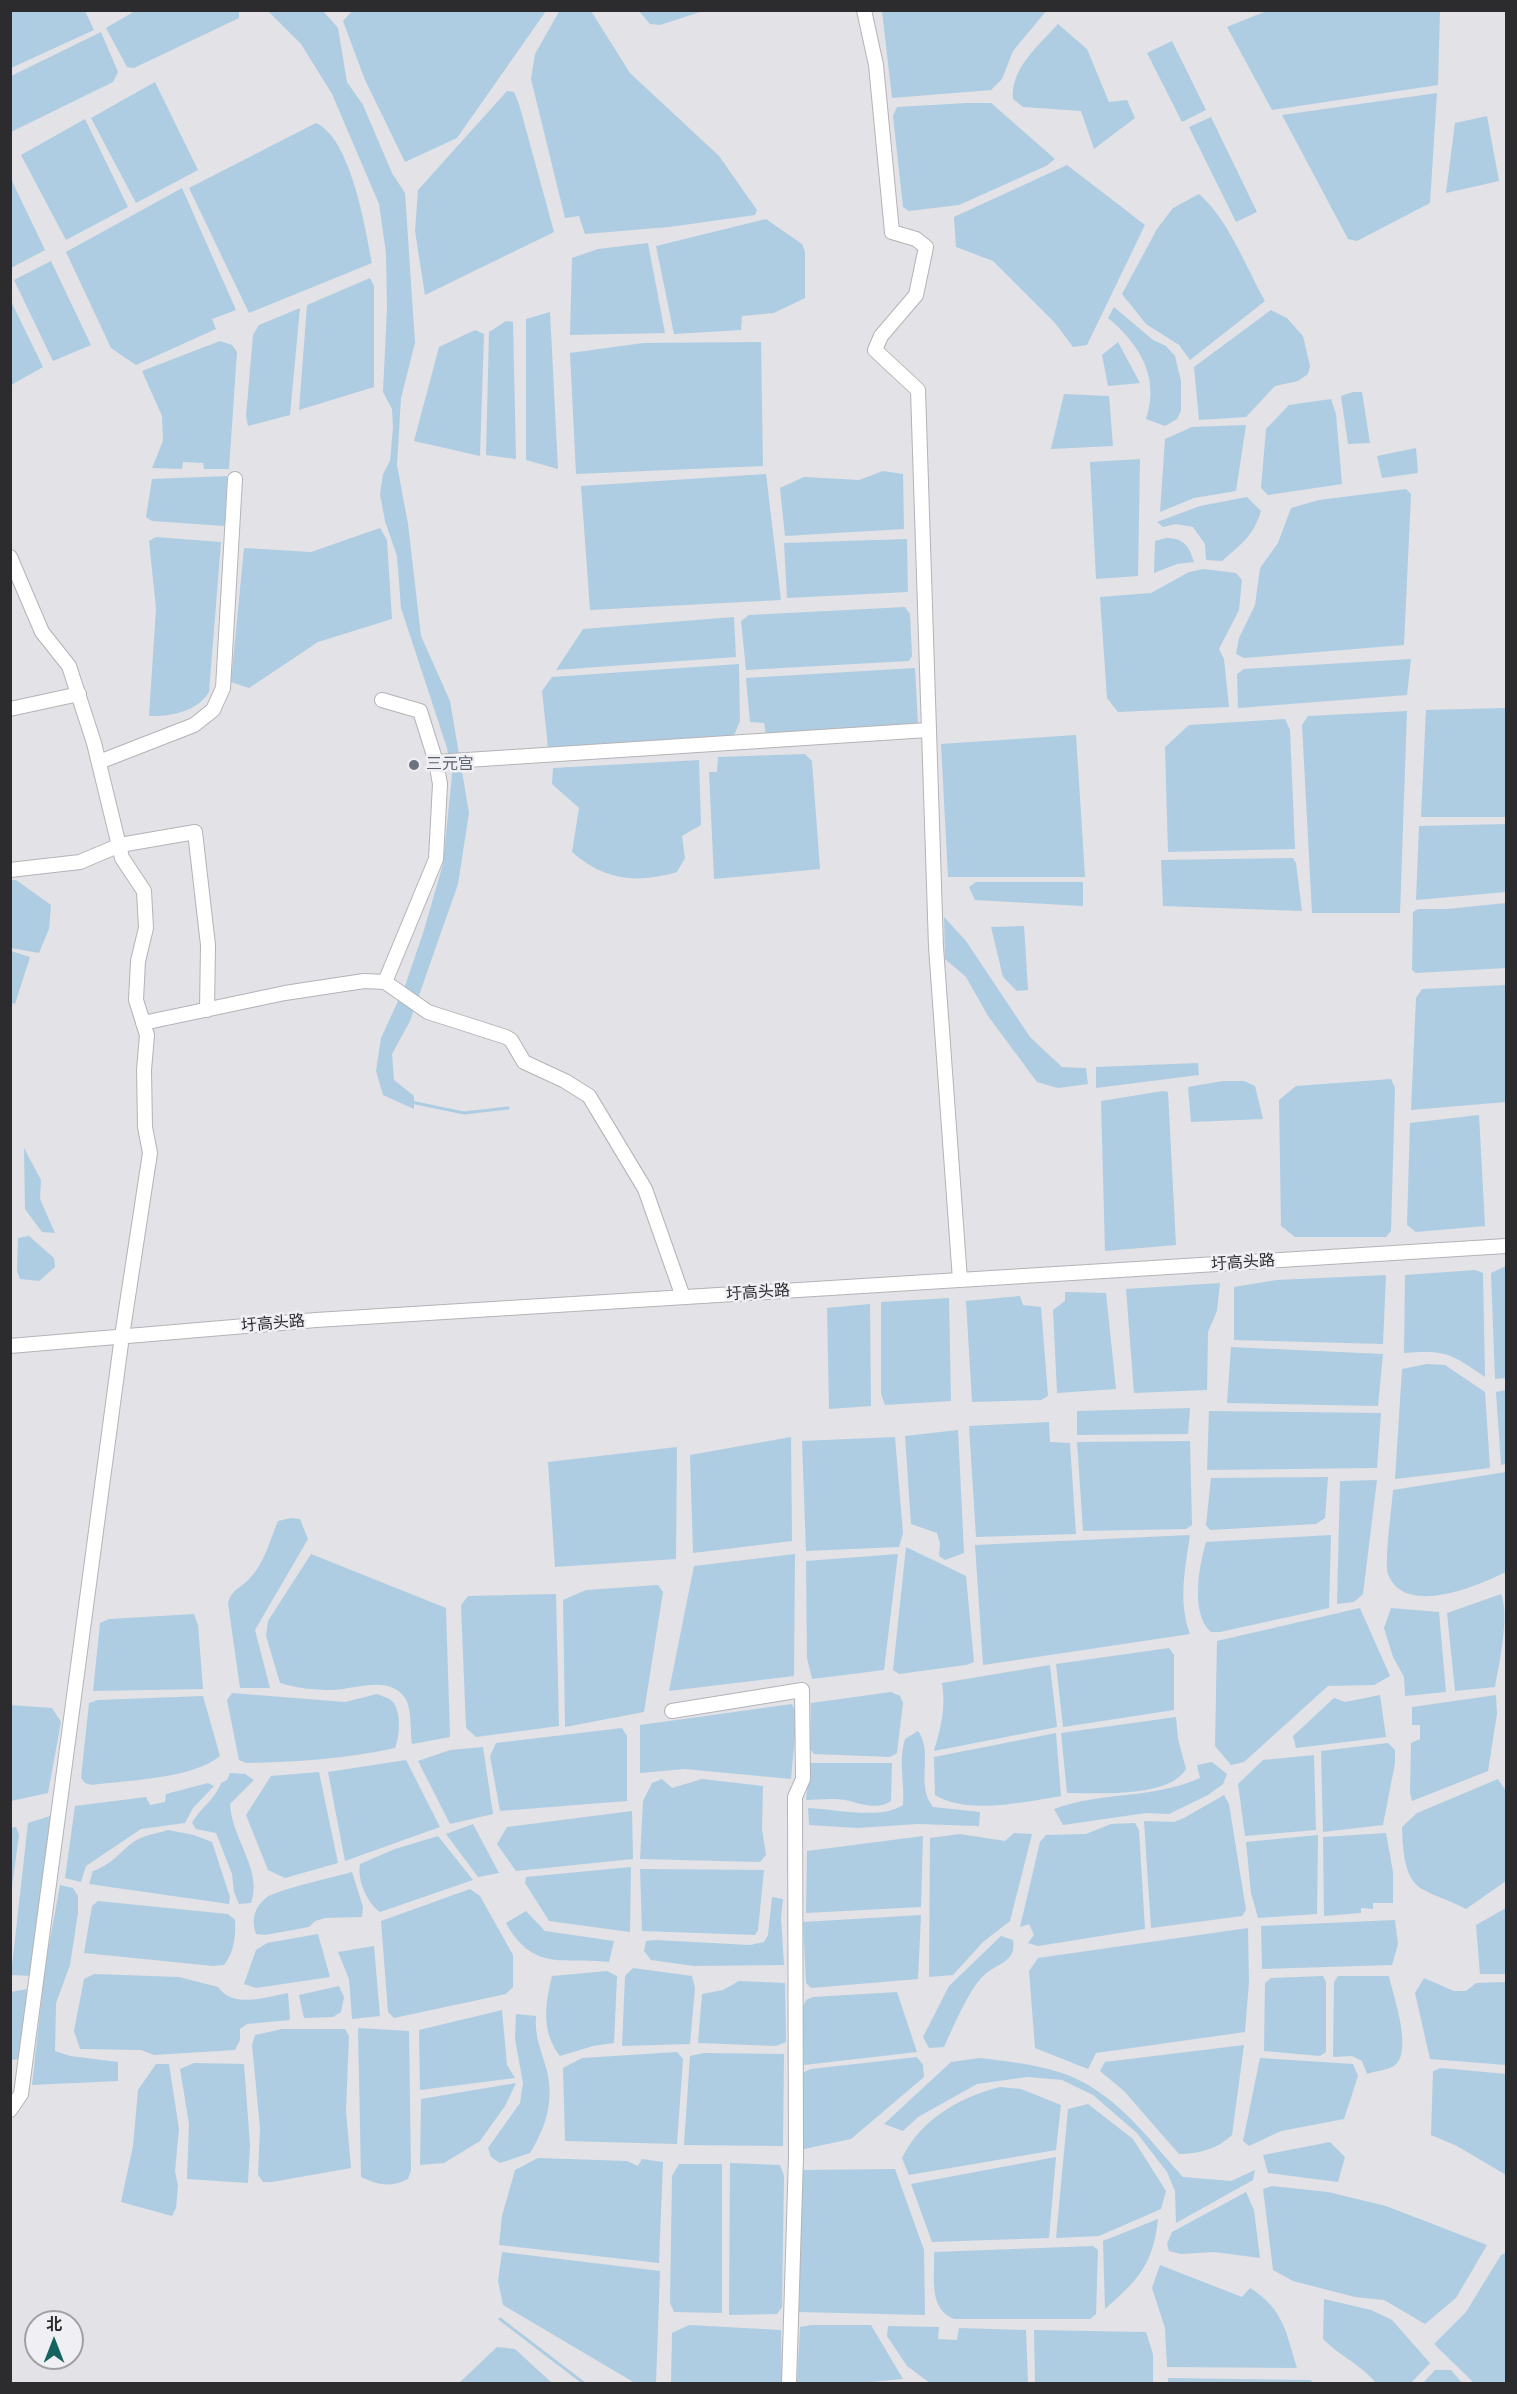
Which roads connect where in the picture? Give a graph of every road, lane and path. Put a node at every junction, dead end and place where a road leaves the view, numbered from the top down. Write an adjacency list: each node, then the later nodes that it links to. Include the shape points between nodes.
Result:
1 (864, 10): 7 (street, via 876,65 892,232 916,239 926,247 916,295 881,336 875,350 918,390)
2 (235, 479): 9 (street, via 223,688 213,710 194,725)
3 (10, 557): 4 (street, via 42,632 69,666)
4 (79, 694): 6 (street); 9 (street)
5 (382, 700): 8 (street, via 420,711)
6 (10, 709)
7 (928, 730): 8 (street); 16 (street, via 936,947)
8 (441, 761): 12 (street, via 436,859)
9 (99, 762): 10 (street)
10 (120, 845): 11 (street, via 80,862); 13 (street, via 195,832 208,945); 14 (street, via 122,858 144,891 146,928 138,961 136,1000)
11 (10, 870)
12 (385, 982): 13 (street, via 364,981 285,993); 17 (street, via 421,1008 506,1037 524,1062 589,1096 645,1189)
13 (207, 1010): 14 (street)
14 (143, 1023): 18 (street, via 147,1035 145,1127 150,1154)
15 (1506, 1246): 16 (street, 圩高头路)
16 (960, 1280): 17 (street, 圩高头路)
17 (683, 1298): 18 (street, 圩高头路)
18 (122, 1336): 19 (street, 圩高头路); 21 (street, via 21,2094)
19 (10, 1346)
20 (672, 1711): 22 (street, via 802,1690 803,1779 795,1797 796,2157)
21 (10, 2110)
22 (789, 2384)

